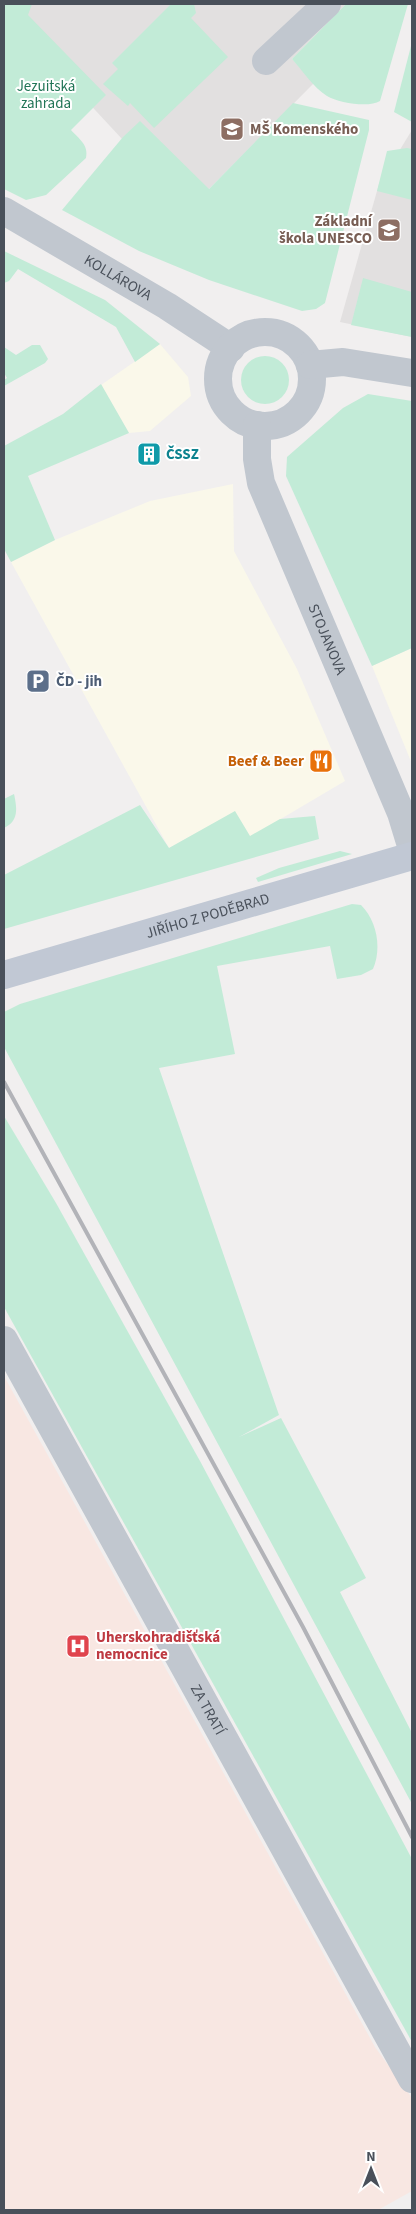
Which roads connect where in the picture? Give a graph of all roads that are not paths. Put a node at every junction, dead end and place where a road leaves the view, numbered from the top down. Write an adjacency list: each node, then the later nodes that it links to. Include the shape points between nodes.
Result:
1 (328, 4): 2 (street)
2 (266, 61)
3 (4, 211): 4 (street, KOLLÁROVA, via 167,306)
4 (230, 348): 5 (street, via 253,334 271,332 296,343); 7 (street, via 219,369 220,394 235,415)
5 (310, 366): 6 (street, via 343,362); 7 (street, via 311,389 301,410 281,424)
6 (412, 373)
7 (257, 425): 8 (street, STOJANOVA, via 261,483 401,813)
8 (412, 849)
9 (412, 856): 10 (street, JIŘÍHO Z PODĚBRAD)
10 (4, 975)
11 (4, 1340): 12 (street, ZA TRATÍ)
12 (412, 2079)

